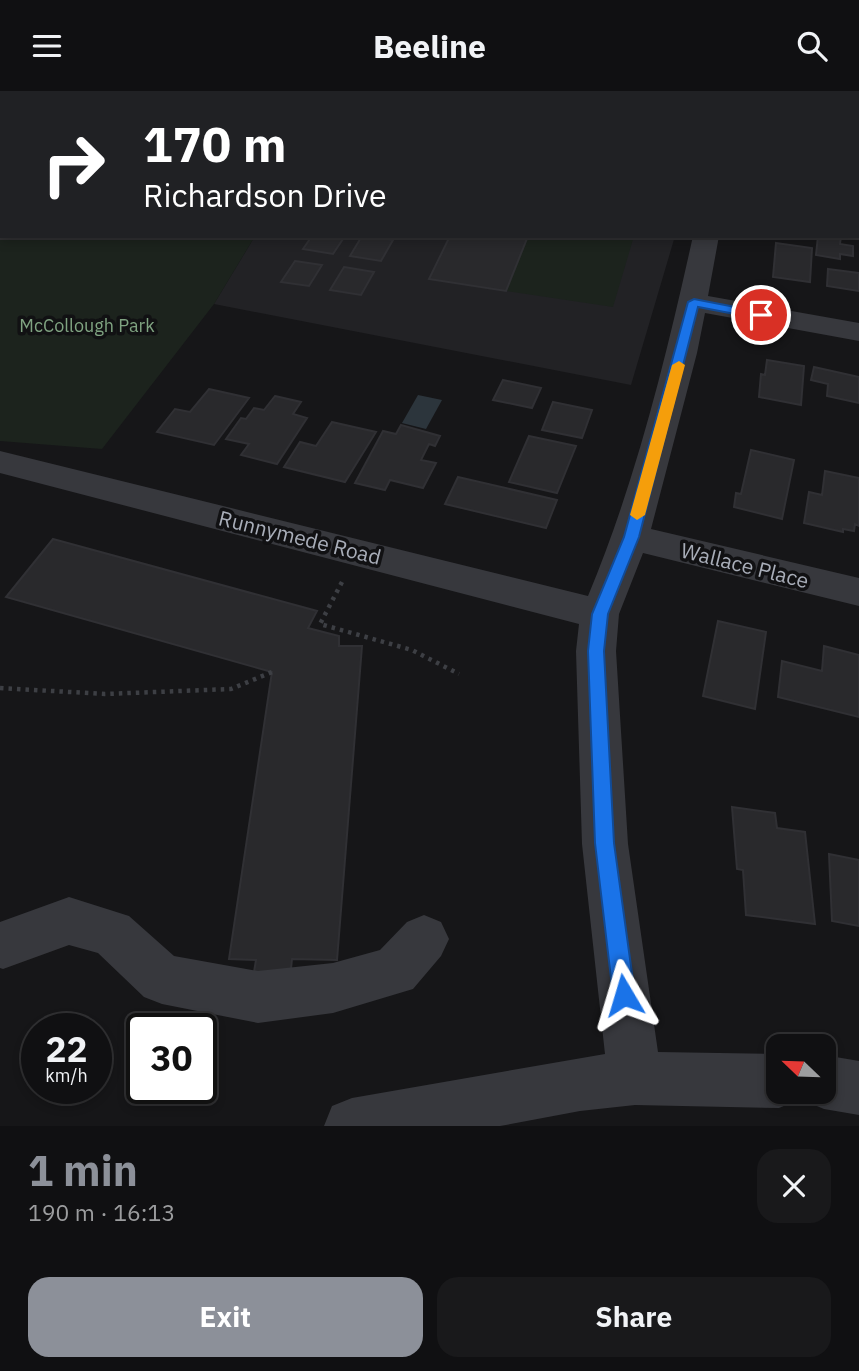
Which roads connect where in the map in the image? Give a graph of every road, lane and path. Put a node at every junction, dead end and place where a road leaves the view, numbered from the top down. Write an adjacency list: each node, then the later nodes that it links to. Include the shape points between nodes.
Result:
1 (706, 238): 2 (street)
2 (694, 302): 3 (street); 5 (street)
3 (859, 332)
4 (0, 462): 8 (street, Runnymede Road)
5 (631, 537): 7 (street, Wallace Place); 8 (street)
6 (343, 581): 10 (path, via 320,624 412,650)
7 (859, 592)
8 (600, 614): 14 (street, via 596,651 605,843)
9 (272, 672): 11 (path, via 231,689 104,694)
10 (459, 674)
11 (0, 688)
12 (424, 939): 13 (street, via 395,971 333,988 258,997 162,979 113,933 69,921)
13 (3, 945)
14 (635, 1078): 15 (street); 18 (street)
15 (766, 1081)
16 (836, 1084): 17 (street)
17 (859, 1088)
18 (352, 1126)

